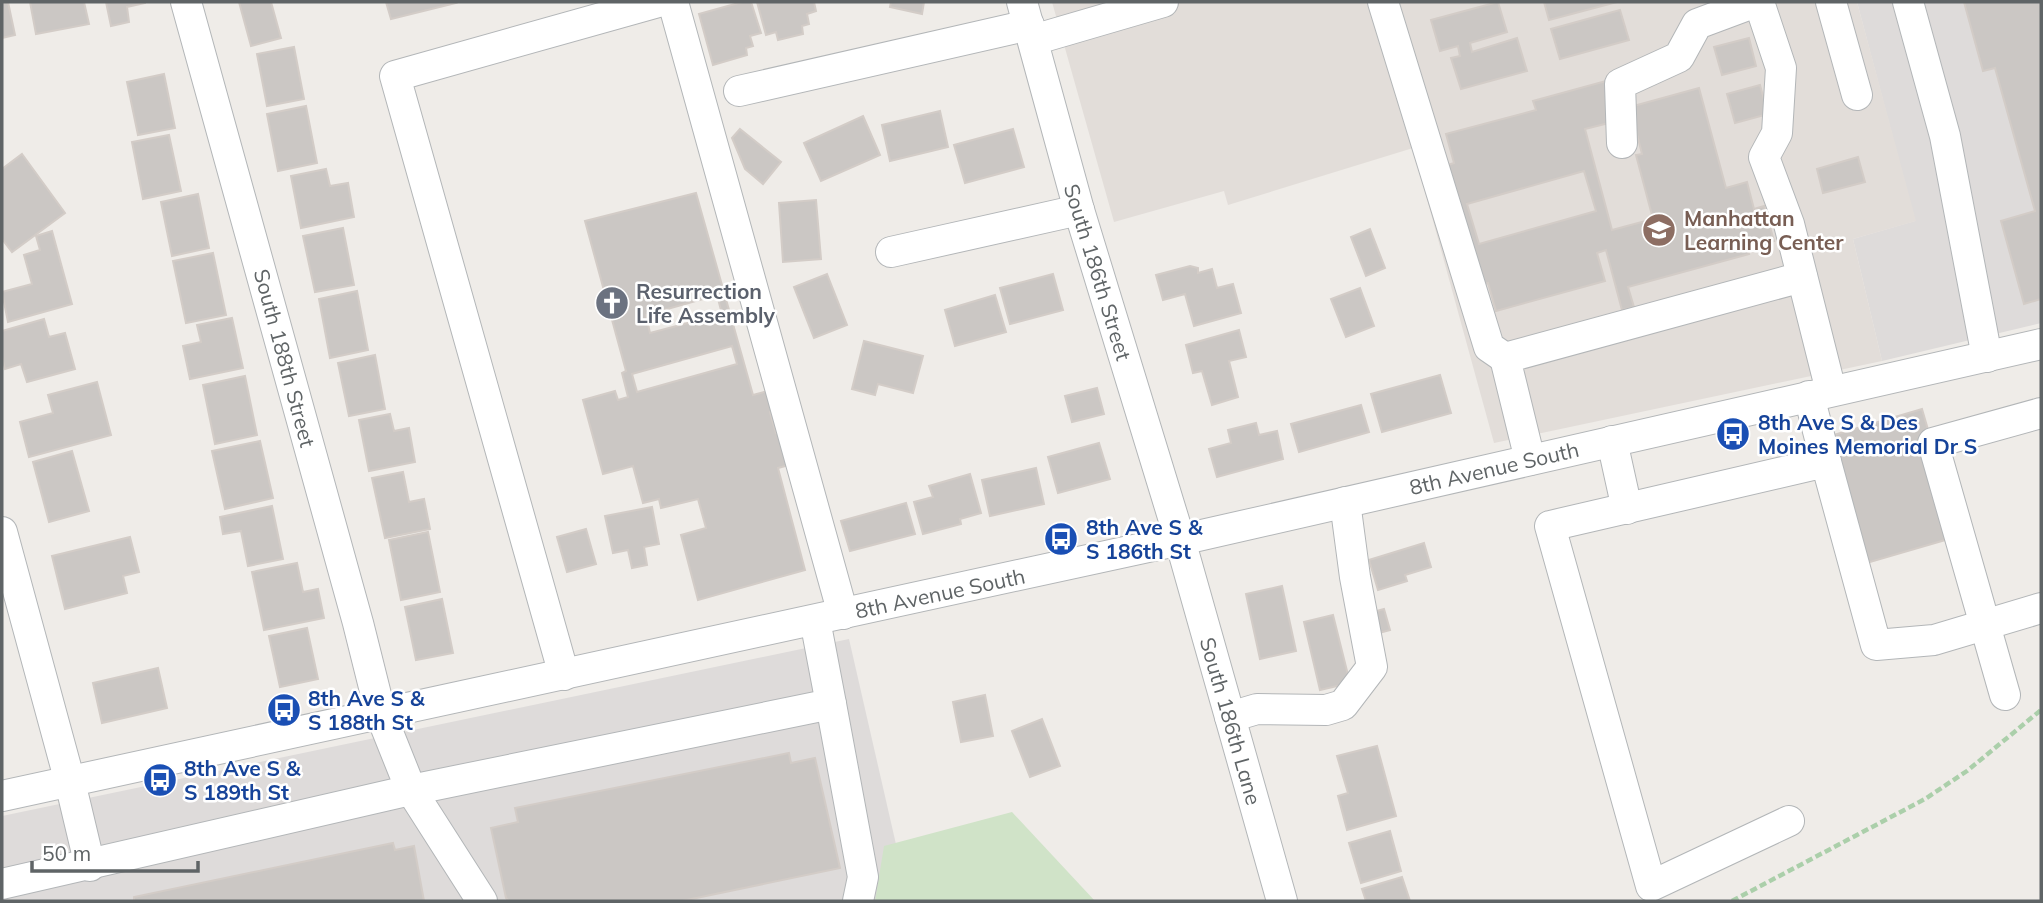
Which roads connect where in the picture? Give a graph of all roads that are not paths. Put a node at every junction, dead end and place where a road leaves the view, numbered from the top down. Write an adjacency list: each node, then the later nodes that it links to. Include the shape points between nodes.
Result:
1 (186, 2): 34 (street, South 188th Street)
2 (658, 2): 31 (street, via 395,76)
3 (673, 2): 29 (street)
4 (1163, 2): 9 (street)
5 (1383, 2): 18 (street, via 1489,347)
6 (1758, 2): 12 (street, via 1697,24 1679,57 1620,84); 15 (street, via 1781,68 1777,133 1764,157 1789,224)
7 (1831, 2): 11 (street)
8 (1908, 2): 17 (street, via 1945,136)
9 (1028, 22): 10 (street); 13 (street, South 186th Street)
10 (739, 92)
11 (1857, 95)
12 (1622, 143)
13 (1079, 210): 14 (street); 27 (street, South 186th Street)
14 (891, 252)
15 (1802, 277): 18 (street); 19 (street)
16 (2041, 344): 17 (street, 8th Avenue South)
17 (1987, 356): 19 (street, 8th Avenue South)
18 (1506, 358): 22 (street)
19 (1820, 394): 21 (street, 8th Avenue South); 23 (street)
20 (2041, 413): 30 (street, via 1933,443)
21 (1612, 441): 22 (street, 8th Avenue South); 25 (street)
22 (1530, 460): 24 (street, 8th Avenue South)
23 (1826, 462): 25 (street); 30 (street, via 1876,645 1934,640)
24 (1345, 502): 27 (street, 8th Avenue South); 35 (street, via 1372,667 1343,705 1326,710 1257,709)
25 (1627, 509): 39 (street, via 1550,526 1651,886)
26 (2, 532): 36 (street)
27 (1180, 540): 29 (street, 8th Avenue South); 35 (street, South 186th Lane)
28 (2041, 608): 30 (street)
29 (829, 617): 31 (street, 8th Avenue South); 33 (street)
30 (1985, 625): 32 (street)
31 (564, 675): 34 (street, 8th Avenue South)
32 (2005, 695)
33 (831, 704): 37 (street); 43 (street, via 863,877)
34 (380, 715): 36 (street, 8th Avenue South); 37 (street, South 188th Street)
35 (1230, 717): 44 (street, South 186th Lane)
36 (70, 782): 38 (street, 8th Avenue South); 40 (street)
37 (411, 790): 40 (street); 42 (street, South 188th Street)
38 (2, 796)
39 (1789, 821)
40 (90, 866): 41 (street)
41 (2, 884)
42 (482, 901)
43 (858, 901)
44 (1282, 901)

